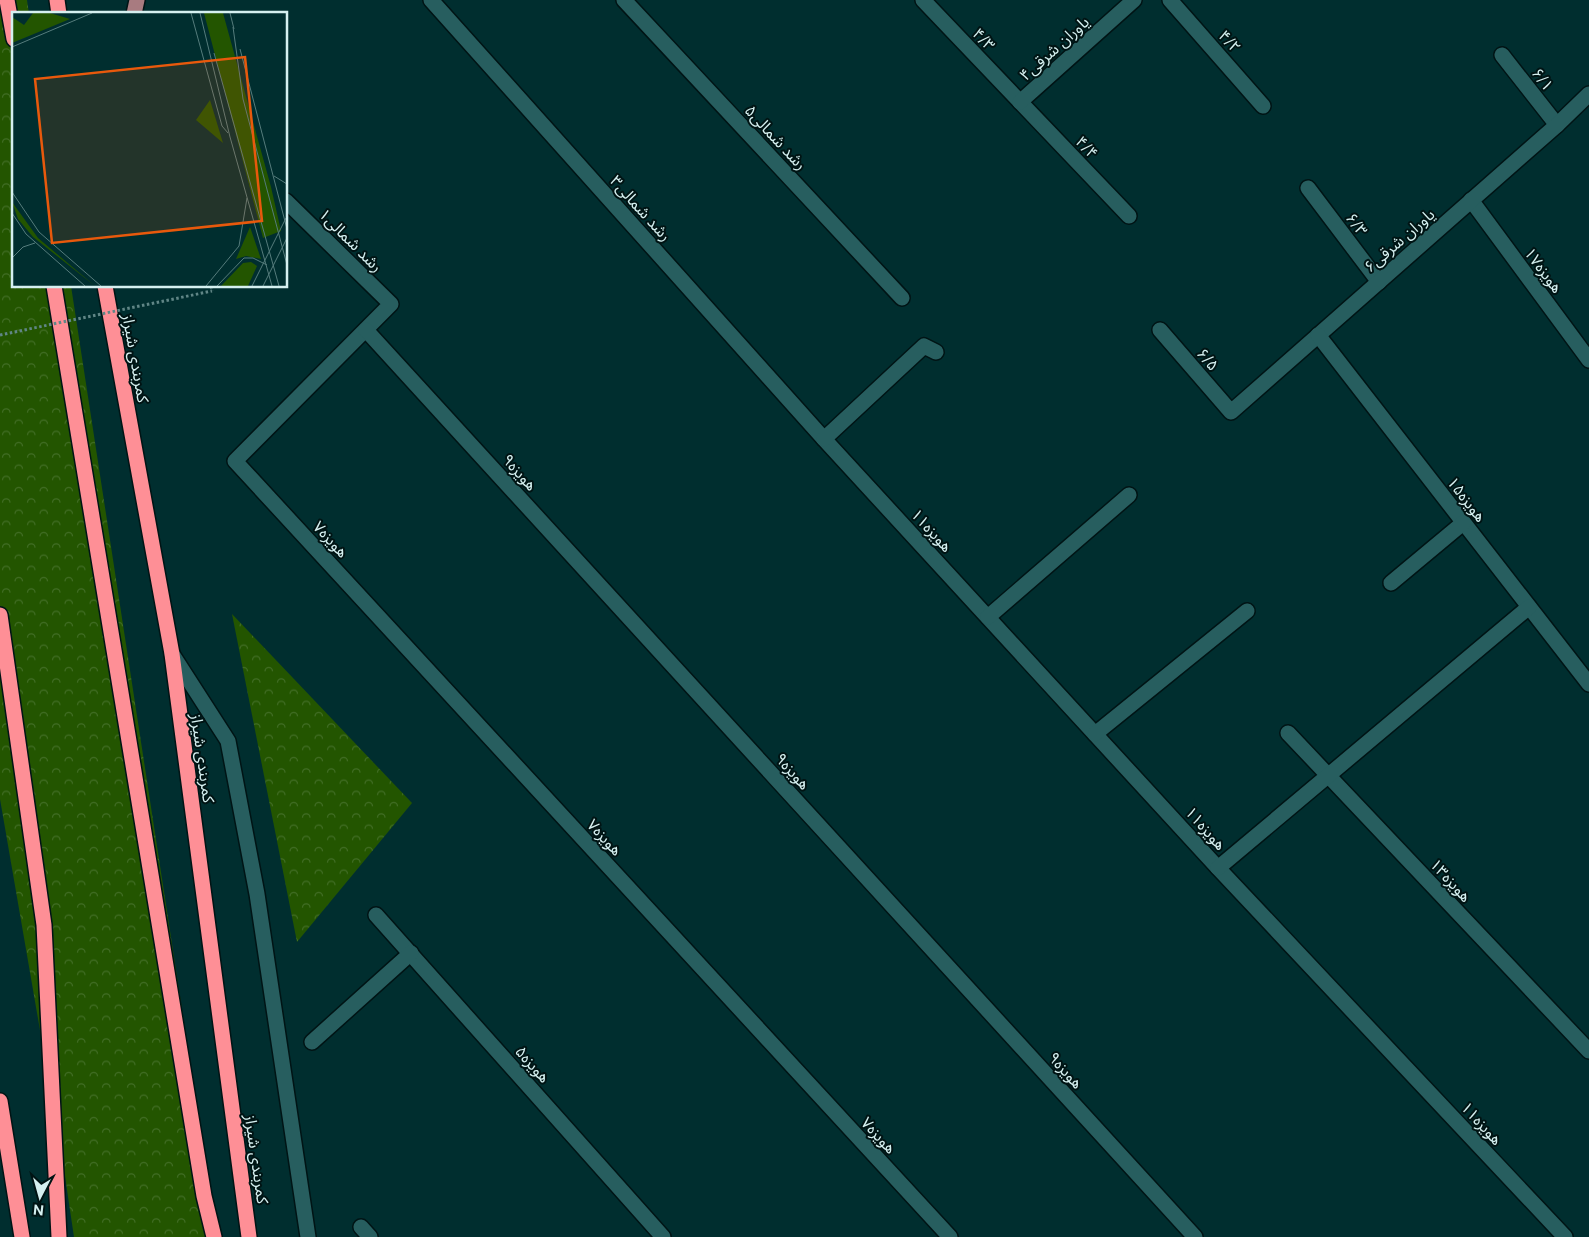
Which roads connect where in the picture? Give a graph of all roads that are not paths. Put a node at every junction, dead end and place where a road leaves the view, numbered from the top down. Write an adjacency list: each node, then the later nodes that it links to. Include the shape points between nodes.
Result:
1 (7, 0): 7 (highway)
2 (431, 0): 27 (street, رشد شمالی۳)
3 (624, 0): 20 (street, رشد شمالی۵)
4 (923, 0): 10 (street, ۴/۳)
5 (1134, 0): 10 (street, یاوران شرقی۴)
6 (1170, 0): 11 (street, ۴/۲)
7 (12, 28)
8 (1502, 55): 12 (street, ۶/۱)
9 (1589, 94): 12 (street, یاوران شرقی۶)
10 (1020, 102): 16 (street, ۴/۴)
11 (1264, 106)
12 (1556, 125): 14 (street, یاوران شرقی۶)
13 (1308, 188): 17 (street, ۶/۳)
14 (1471, 200): 17 (street, یاوران شرقی۶); 25 (street, هویزه۱۷)
15 (288, 203): 21 (street, رشد شمالی۱, via 391,304)
16 (1129, 216)
17 (1379, 282): 23 (street, یاوران شرقی۶)
18 (54, 288): 48 (highway, via 204,1196)
19 (105, 288): 35 (highway, کمربندی شیراز)
20 (902, 298)
21 (366, 330): 52 (street, هویزه۷, via 235,461); 53 (street, هویزه۹)
22 (1160, 330): 26 (street, ۶/۵)
23 (1318, 335): 26 (street, یاوران شرقی۶); 29 (street, هویزه۱۵)
24 (936, 352): 27 (street, via 924,346)
25 (1589, 360)
26 (1231, 412)
27 (824, 439): 34 (street, هویزه۱۱)
28 (1128, 495): 34 (street)
29 (1463, 523): 30 (street); 31 (street, هویزه۱۵)
30 (1391, 583)
31 (1529, 607): 36 (street, هویزه۱۵); 39 (street)
32 (1247, 611): 38 (street)
33 (0, 615): 47 (highway, via 44,925)
34 (988, 617): 38 (street, هویزه۱۱)
35 (172, 654): 49 (highway, کمربندی شیراز); 50 (street, via 228,741 257,894)
36 (1589, 684)
37 (1288, 733): 39 (street, هویزه۱۳)
38 (1095, 734): 40 (street, هویزه۱۱)
39 (1328, 776): 40 (street); 44 (street, هویزه۱۳)
40 (1218, 868): 54 (street, هویزه۱۱)
41 (376, 915): 42 (street, هویزه۵)
42 (411, 953): 43 (street); 51 (street, هویزه۵)
43 (312, 1042)
44 (1589, 1051)
45 (0, 1102): 46 (highway)
46 (22, 1237)
47 (59, 1237)
48 (214, 1237)
49 (249, 1237)
50 (308, 1237)
51 (663, 1237)
52 (950, 1237)
53 (1195, 1237)
54 (1565, 1237)

